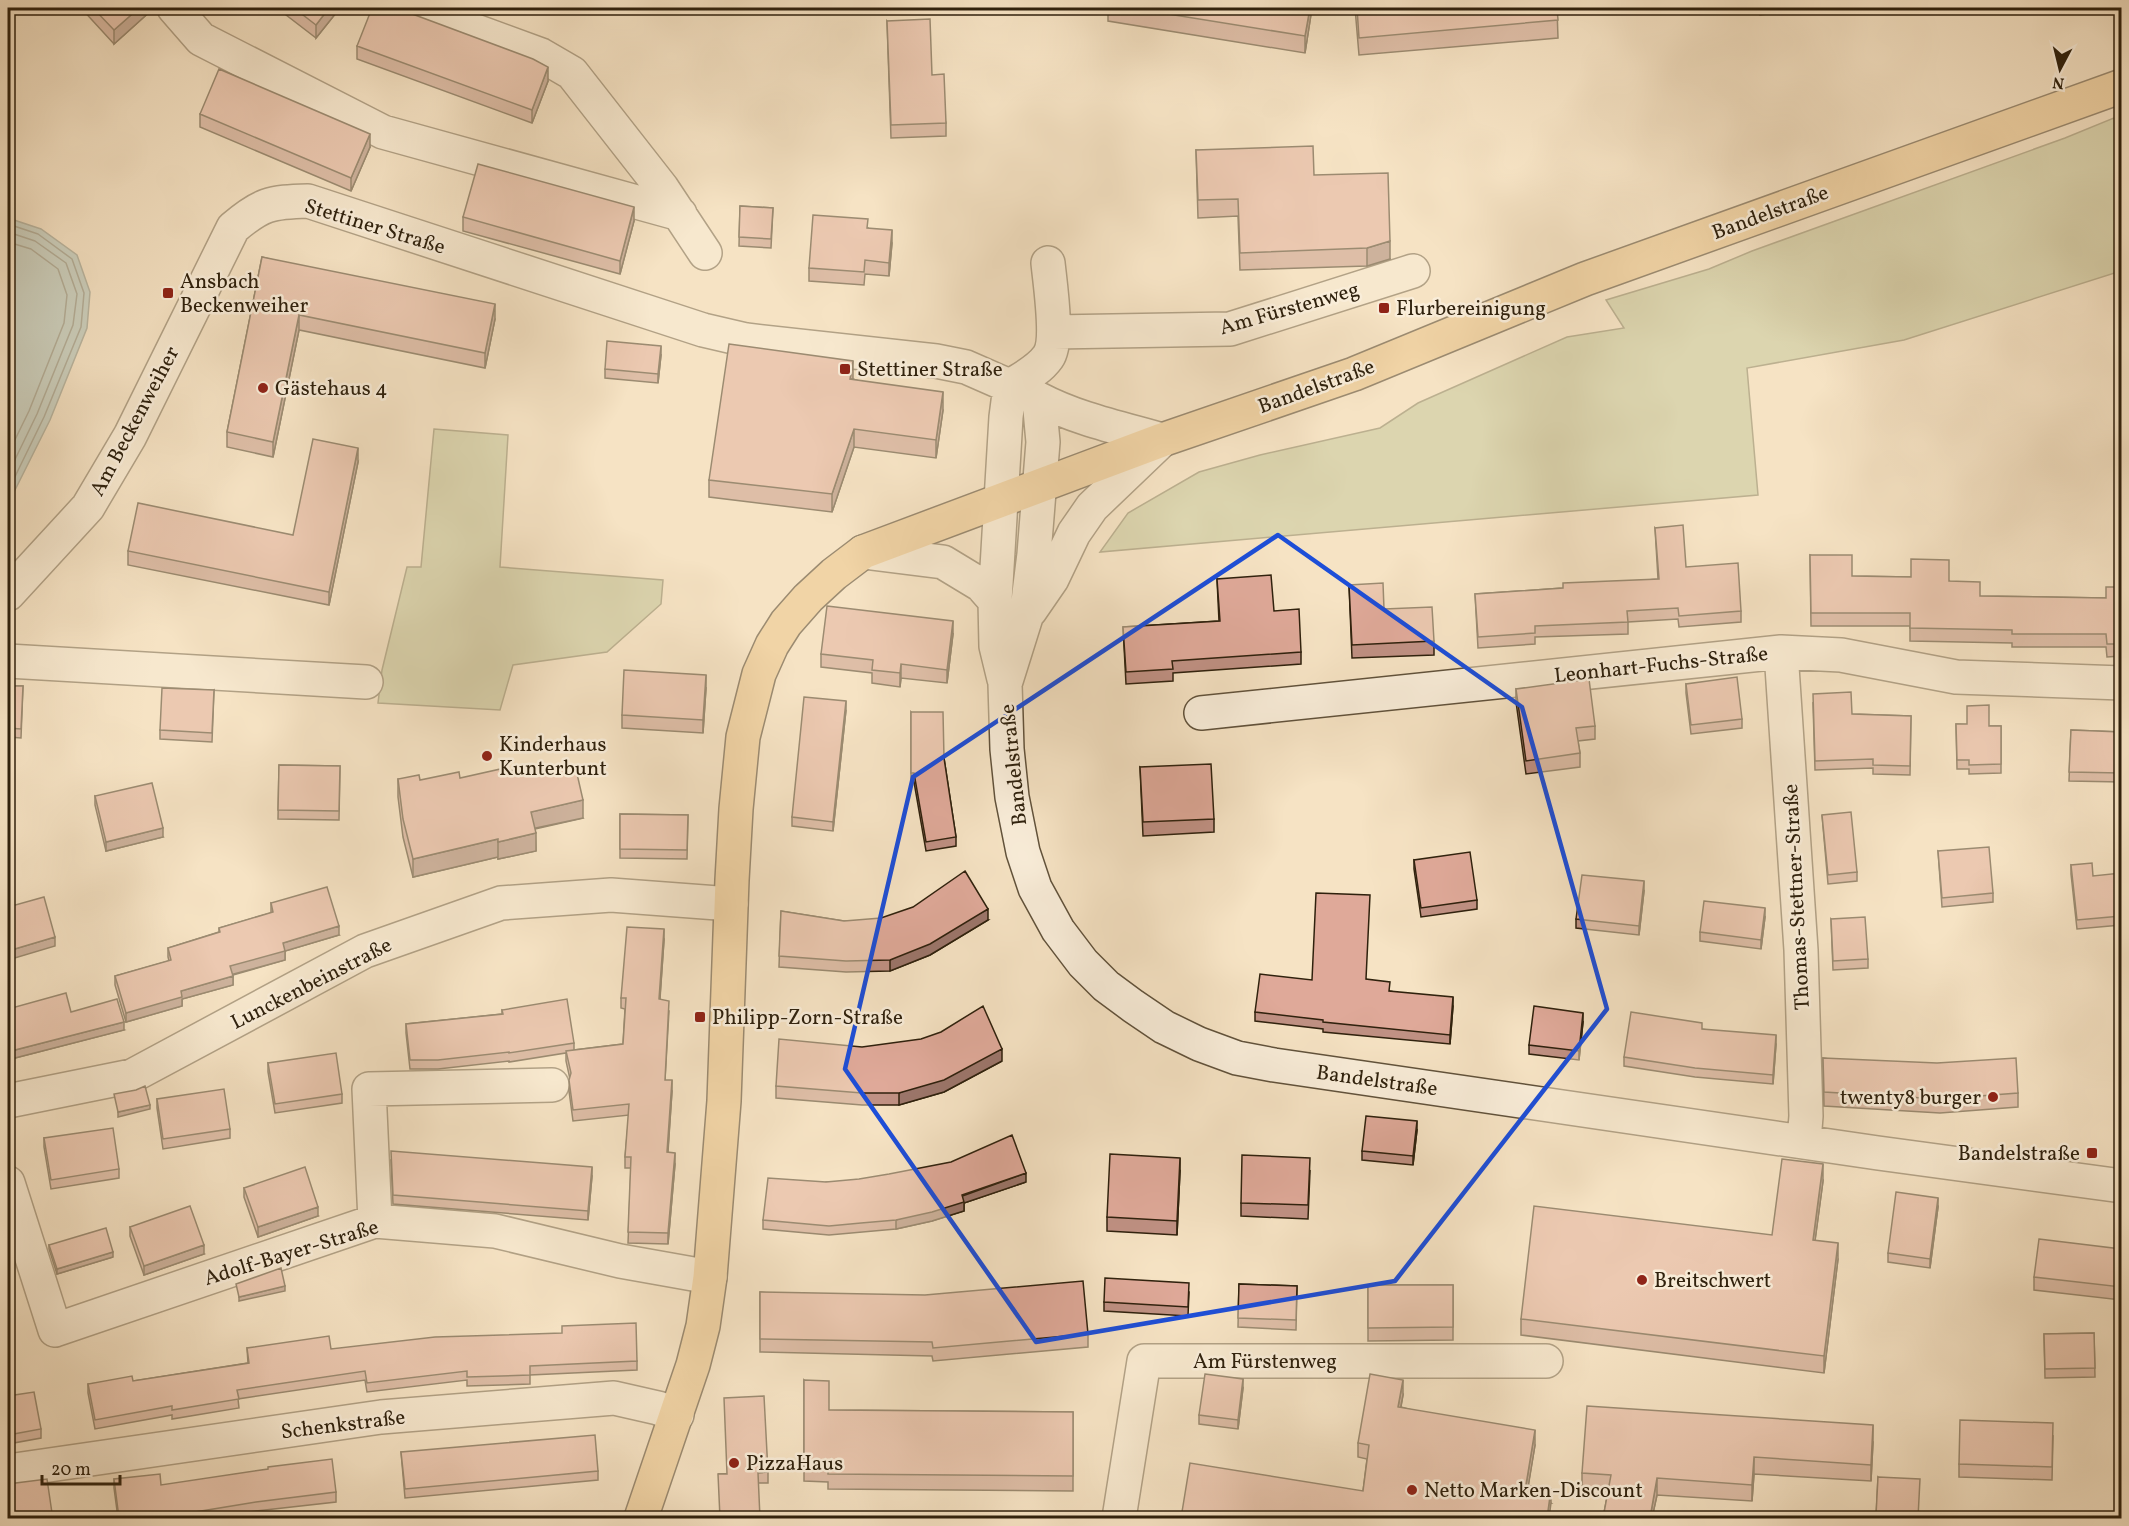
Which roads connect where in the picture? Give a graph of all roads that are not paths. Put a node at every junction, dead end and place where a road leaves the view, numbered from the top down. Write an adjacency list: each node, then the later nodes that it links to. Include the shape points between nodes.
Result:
1 (174, 8): 4 (street, via 201,39 383,132)
2 (413, 8): 4 (street, via 541,55 572,73)
3 (2121, 86): 11 (main road, Bandelstraße, via 1585,279 1354,374)
4 (680, 214): 6 (street)
5 (232, 228): 10 (street, Stettiner Straße, via 254,210 279,202 308,201 703,330 746,340 966,367); 15 (street, Am Beckenweiher, via 130,436 88,507)
6 (705, 253)
7 (1048, 263): 9 (street)
8 (1413, 272): 9 (street, Am Fürstenweg, via 1230,329)
9 (1054, 332): 10 (street, via 1050,356)
10 (1024, 392): 11 (street, Stettiner Straße, via 1058,409); 12 (street, via 1043,442); 13 (street, via 1006,417)
11 (1162, 440): 12 (main road, Bandelstraße); 17 (street, via 1092,507)
12 (1041, 486): 13 (main road); 17 (street, Bandelstraße)
13 (1002, 501): 14 (main road); 16 (street)
14 (863, 552): 16 (street, via 943,562 981,585); 24 (main road, via 834,574 786,623 759,674 743,737)
15 (8, 594)
16 (995, 601): 22 (street, via 996,646)
17 (1026, 617): 22 (street, Bandelstraße)
18 (1781, 651): 21 (street, Leonhart-Fuchs-Straße, via 1841,655 1956,677); 23 (street, Leonhart-Fuchs-Straße); 27 (street, Thomas-Stettner-Straße, via 1801,950)
19 (8, 661): 20 (street)
20 (366, 682)
21 (2121, 683)
22 (1005, 684): 27 (street, Bandelstraße, via 1006,749 1012,797 1035,888 1058,930 1083,963 1106,986 1164,1027 1237,1058 1274,1065)
23 (1201, 713)
24 (731, 904): 26 (street, Lunckenbeinstraße, via 611,895 501,903 365,951 132,1076); 31 (main road, via 724,1101)
25 (552, 1085): 30 (street, via 369,1089)
26 (8, 1101)
27 (1804, 1142): 29 (street, Bandelstraße)
28 (8, 1183): 30 (street, Adolf-Bayer-Straße, via 56,1330)
29 (2121, 1186)
30 (375, 1221): 31 (street, Adolf-Bayer-Straße, via 495,1231 620,1261)
31 (710, 1277): 33 (main road, via 693,1365)
32 (1546, 1361): 36 (street, Am Fürstenweg, via 1144,1361)
33 (677, 1416): 34 (street, Schenkstraße, via 614,1398 404,1415); 35 (main road)
34 (8, 1471)
35 (641, 1518)
36 (1119, 1518)

